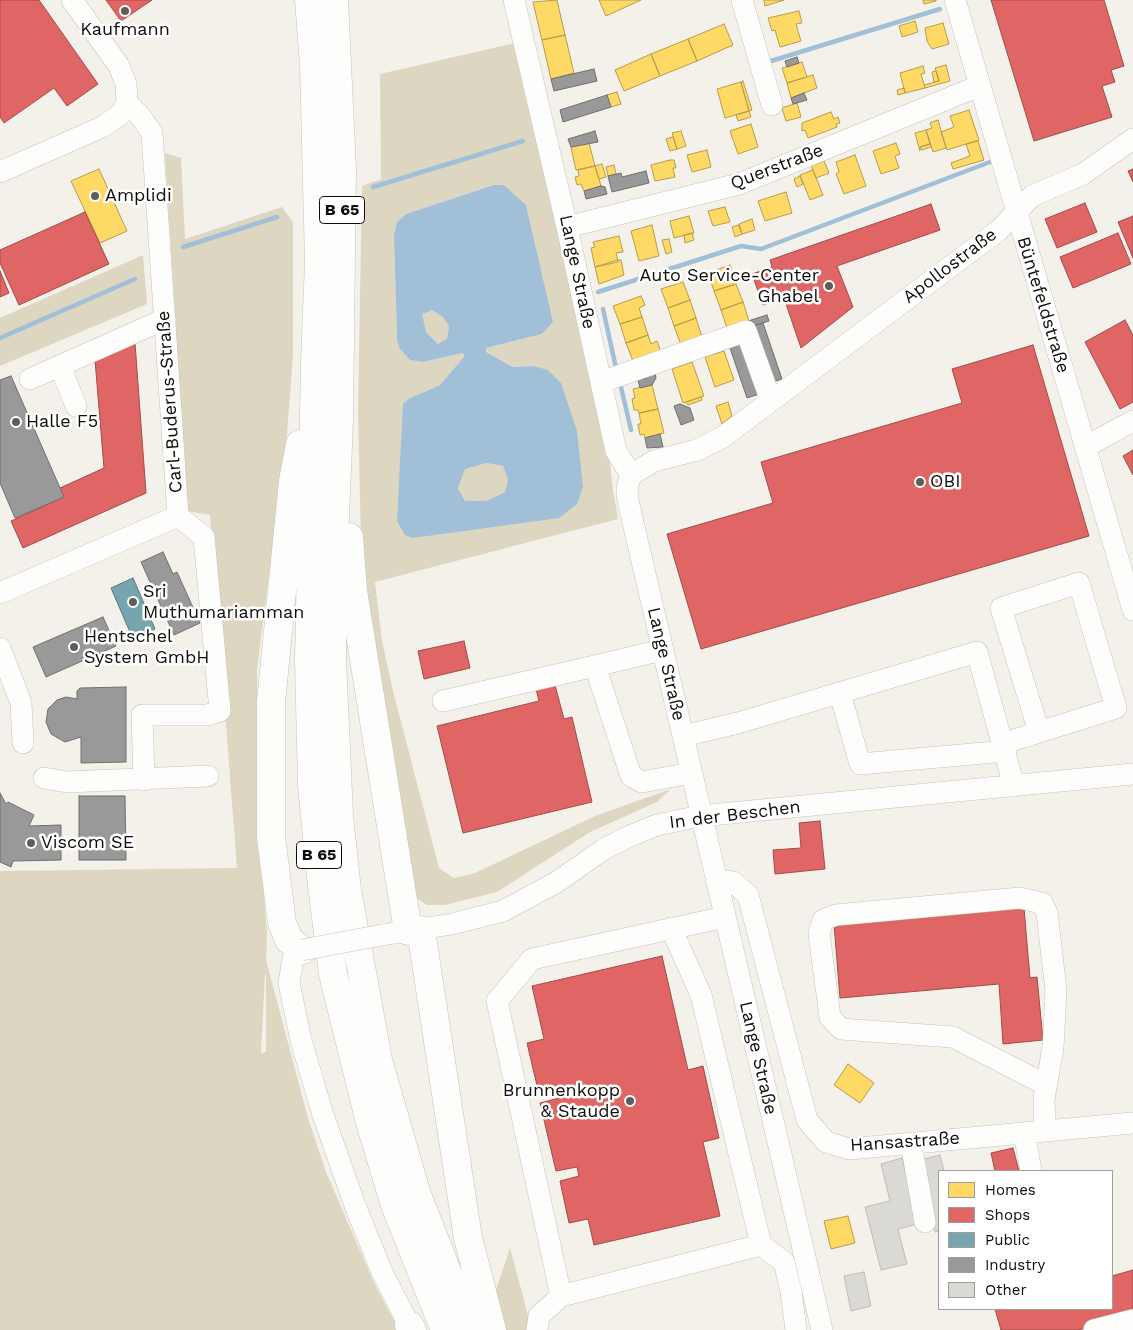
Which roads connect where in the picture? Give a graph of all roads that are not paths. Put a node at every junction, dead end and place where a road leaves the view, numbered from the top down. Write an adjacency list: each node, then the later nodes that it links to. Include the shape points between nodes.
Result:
1 (72, 0): 8 (street, via 118,66 126,84)
2 (309, 0): 15 (highway, B 65, via 314,65 319,262)
3 (334, 0): 21 (highway, B 65, via 342,170)
4 (514, 0): 13 (street, Lange Straße)
5 (742, 0): 9 (street)
6 (955, 0): 7 (street, Büntefeldstraße)
7 (979, 86): 12 (street, Büntefeldstraße); 13 (street, Querstraße, via 739,184)
8 (127, 103): 11 (street, via 121,114 102,127); 14 (street, Carl-Buderus-Straße, via 152,133)
9 (772, 105)
10 (1133, 139): 12 (street, Apollostraße, via 1083,174 1032,196)
11 (0, 172)
12 (1015, 213): 19 (street, Apollostraße, via 999,230); 23 (street, Büntefeldstraße)
13 (567, 227): 18 (street, Lange Straße)
14 (165, 319): 16 (street); 25 (street, Carl-Buderus-Straße)
15 (315, 362): 50 (highway, via 293,481 272,702 271,837 278,902 289,940); 61 (highway, B 65, via 309,662 312,784 333,974 368,1117 395,1205)
16 (60, 366): 17 (street); 20 (street)
17 (30, 379)
18 (601, 382): 19 (street, via 746,331); 24 (street, Lange Straße, via 616,451)
19 (771, 401): 24 (street, Apollostraße, via 710,445 654,461)
20 (76, 406)
21 (339, 420): 49 (highway, via 353,591); 62 (highway, B 65, via 332,660 338,797 347,890 378,1060 394,1122 436,1246)
22 (1133, 421): 23 (street)
23 (1085, 447): 27 (street, Büntefeldstraße)
24 (631, 475): 29 (street, Lange Straße, via 628,501)
25 (178, 516): 26 (street, Carl-Buderus-Straße); 42 (street, via 204,537 220,710 207,715 142,715)
26 (0, 593)
27 (1133, 610)
28 (0, 648): 35 (street, via 22,703)
29 (662, 650): 30 (street); 34 (street, Lange Straße)
30 (595, 666): 32 (street); 38 (street, via 631,776 642,782)
31 (840, 693): 34 (street); 36 (street, via 977,652); 37 (street)
32 (443, 701)
33 (1039, 732): 33 (street, via 1116,708 1079,583 1001,608); 36 (street)
34 (683, 736): 38 (street, Lange Straße)
35 (23, 743)
36 (1005, 747): 37 (street); 43 (street)
37 (860, 764): 44 (street)
38 (691, 773): 45 (street, Lange Straße)
39 (1133, 774): 43 (street, In der Beschen)
40 (208, 776): 42 (street)
41 (44, 778): 42 (street, via 67,782)
42 (144, 780)
43 (1014, 786): 44 (street, In der Beschen)
44 (869, 799): 45 (street, In der Beschen)
45 (700, 816): 46 (street, Lange Straße); 49 (street, In der Beschen, via 657,825 630,836 604,849 557,882 503,910 479,918)
46 (716, 880): 47 (street, Lange Straße); 54 (street, Hansastraße, via 733,882 748,895 807,1120 826,1142 849,1149)
47 (725, 916): 48 (street); 66 (street, Lange Straße)
48 (671, 928): 57 (street, via 701,995); 58 (street, via 532,959 498,1001)
49 (403, 932): 50 (street, In der Beschen, bridge); 63 (highway, via 468,1238)
50 (302, 950): 60 (street, via 293,959 289,983 306,1058 356,1208 382,1272)
51 (1046, 1085): 51 (street, via 1053,1048 1056,990 1047,913 1042,903 1020,898 836,915 823,920 820,934 830,1017 841,1029 953,1037); 53 (street)
52 (1133, 1123): 53 (street, Hansastraße)
53 (1035, 1132): 54 (street, Hansastraße); 55 (street)
54 (911, 1144): 56 (street)
55 (1031, 1170)
56 (925, 1222)
57 (761, 1245): 58 (street); 65 (street, via 784,1262)
58 (562, 1296): 64 (street, via 539,1316)
59 (1133, 1320): 67 (street)
60 (411, 1328)
61 (444, 1330)
62 (470, 1330)
63 (492, 1330)
64 (537, 1330)
65 (796, 1330)
66 (822, 1330)
67 (1094, 1330)

